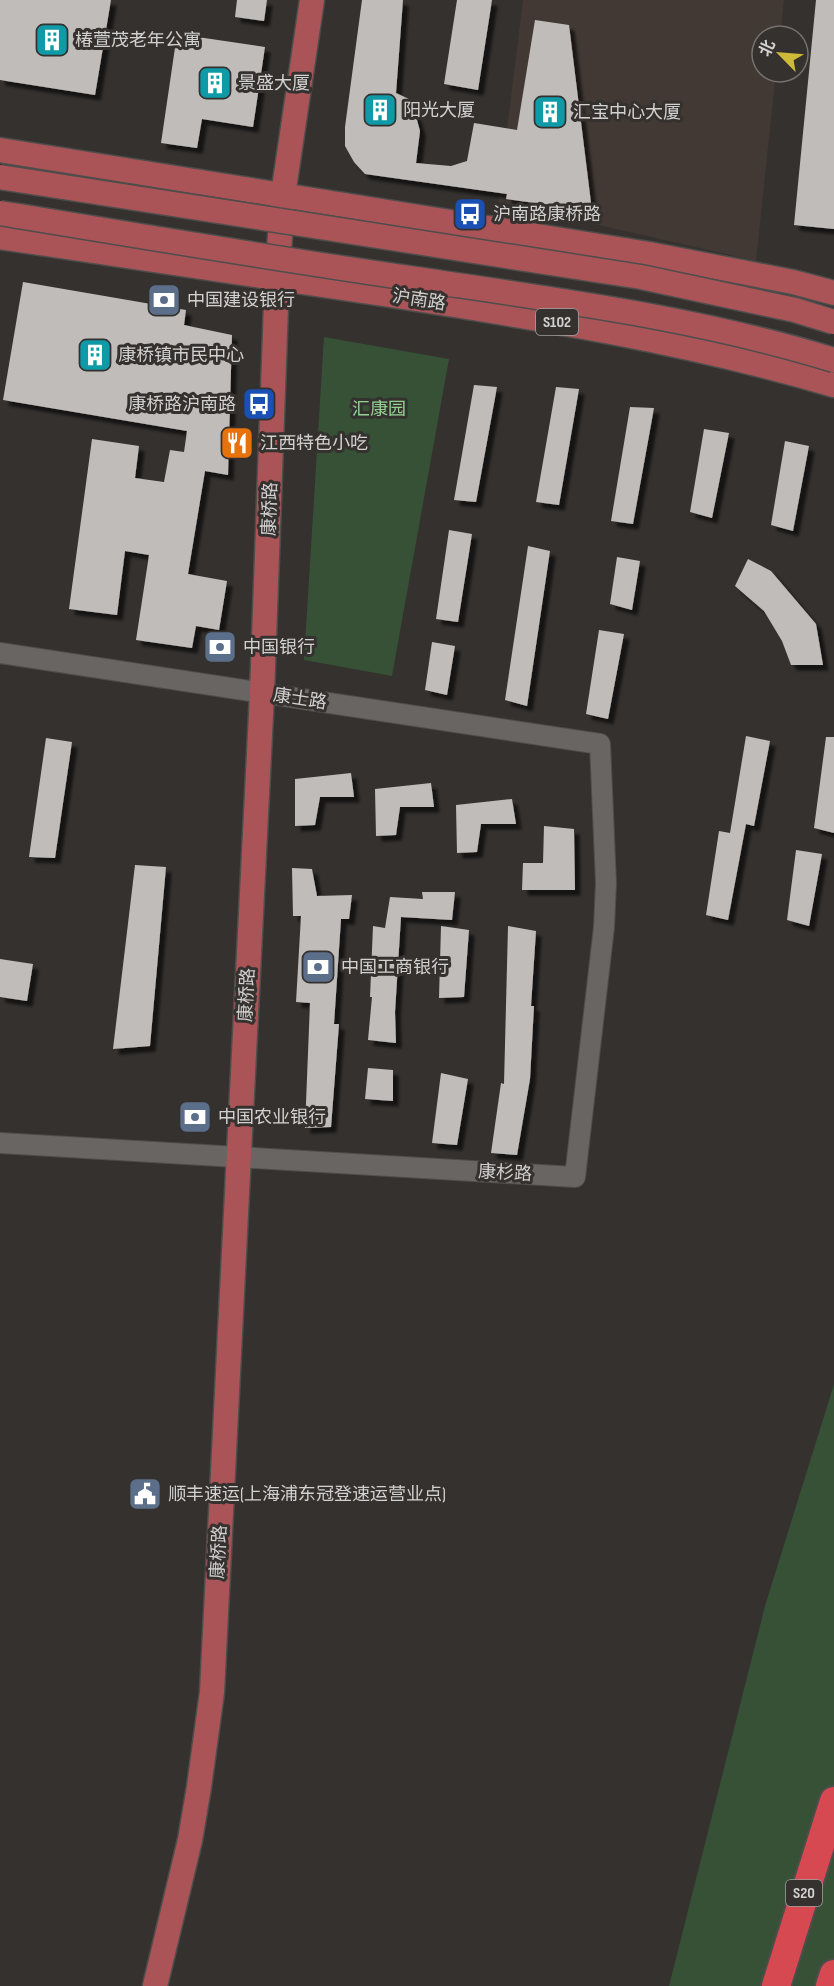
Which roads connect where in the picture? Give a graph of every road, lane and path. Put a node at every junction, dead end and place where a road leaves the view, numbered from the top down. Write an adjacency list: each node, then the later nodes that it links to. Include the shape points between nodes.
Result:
1 (312, 0): 4 (main road, 康桥路)
2 (0, 150): 4 (main road)
3 (0, 177): 9 (main road, bridge, via 640,277)
4 (283, 195): 7 (main road, 康桥路); 8 (main road, via 649,254)
5 (0, 213): 10 (main road, bridge, via 630,311 784,344)
6 (0, 237): 7 (main road, 沪南路 / S102)
7 (277, 278): 11 (main road, 沪南路 / S102, via 633,335); 13 (main road, 康桥路)
8 (834, 293)
9 (834, 322)
10 (834, 360)
11 (834, 385)
12 (0, 653): 13 (street, 康士路)
13 (262, 694): 14 (street, 康士路); 16 (main road, 康桥路)
14 (600, 744): 16 (street, 康杉路, via 604,927 575,1178)
15 (0, 1143): 16 (street, 康杉路)
16 (239, 1157): 19 (main road, 康桥路, via 212,1692 190,1840)
17 (834, 1801): 20 (highway, S20)
18 (834, 1974): 21 (highway)
19 (155, 1986)
20 (776, 1986)
21 (830, 1986)

